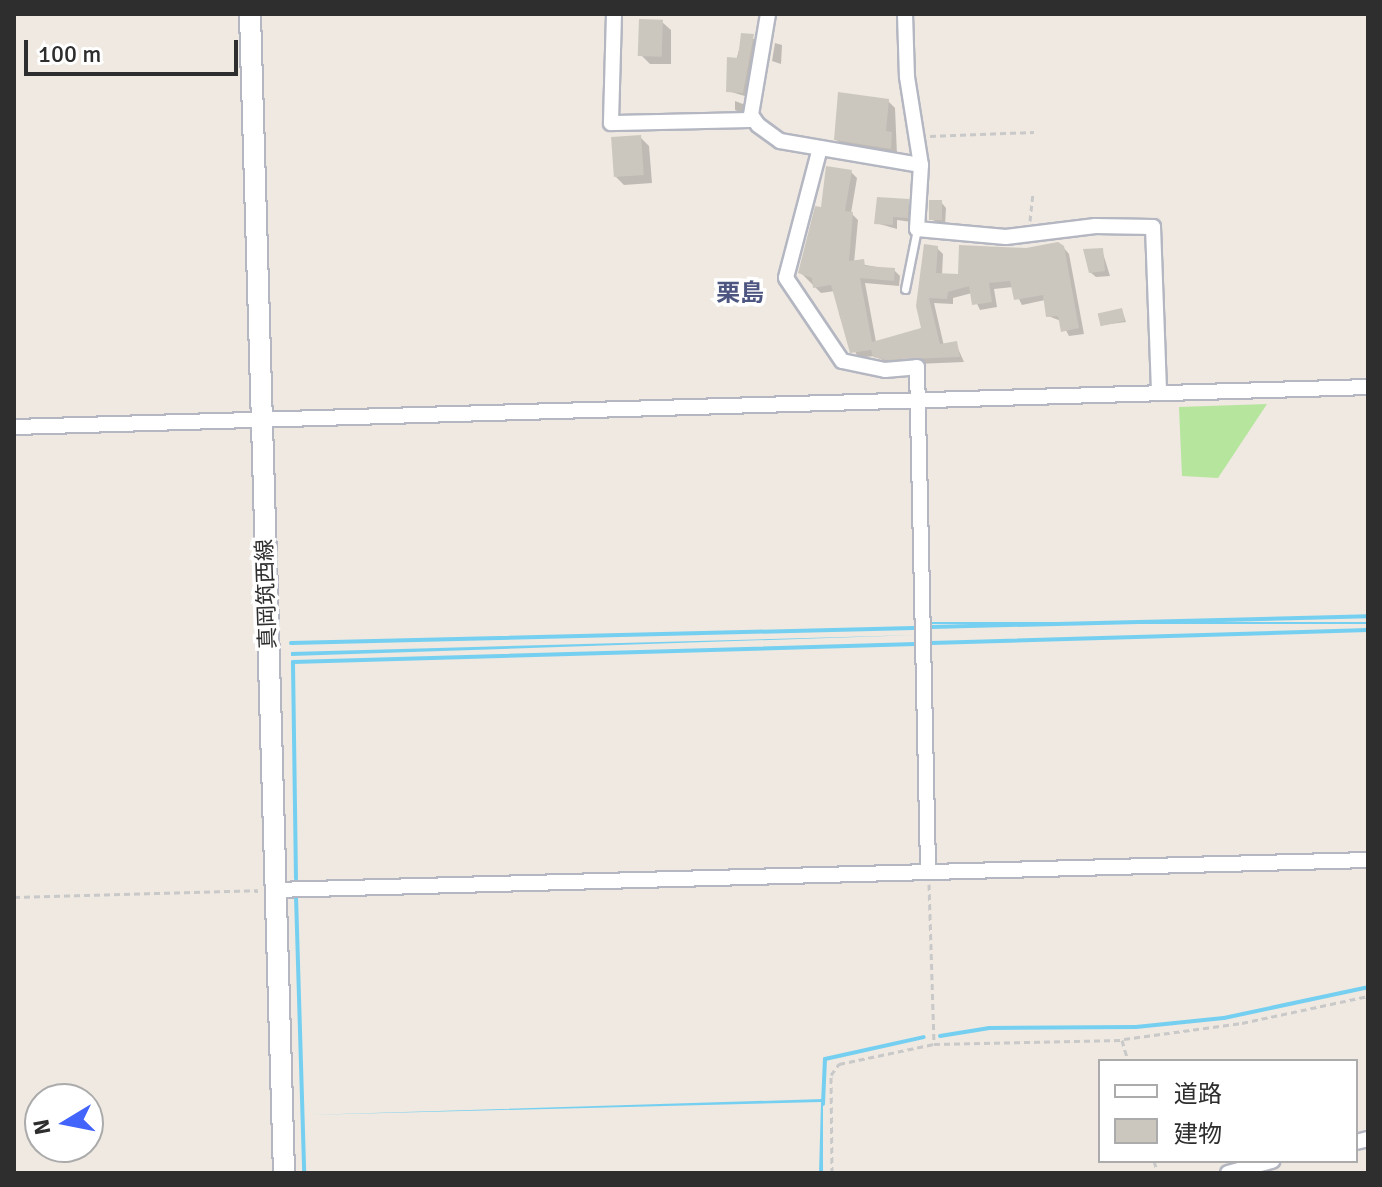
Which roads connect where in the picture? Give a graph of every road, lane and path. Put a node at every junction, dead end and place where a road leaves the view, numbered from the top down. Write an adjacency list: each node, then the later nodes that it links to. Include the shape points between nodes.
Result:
1 (250, 14): 17 (main road, 真岡筑西線)
2 (614, 14): 5 (street, via 611,123)
3 (768, 14): 5 (street)
4 (905, 14): 7 (street)
5 (754, 120): 8 (street, via 780,141)
6 (1034, 132): 7 (path)
7 (916, 136): 9 (street)
8 (820, 148): 9 (street); 16 (street, via 786,278 842,361 885,370 917,367)
9 (921, 165): 11 (street)
10 (1033, 193): 12 (path)
11 (917, 229): 12 (street, via 1006,237); 13 (lane)
12 (1031, 233): 15 (street, via 1153,227)
13 (905, 289)
14 (1368, 387): 15 (street)
15 (1159, 393): 16 (street)
16 (916, 399): 17 (street); 20 (street)
17 (261, 420): 18 (street); 21 (main road, 真岡筑西線)
18 (14, 427)
19 (1368, 860): 20 (street)
20 (928, 869): 21 (street); 25 (path)
21 (274, 890): 22 (path); 28 (main road, 真岡筑西線)
22 (14, 897)
23 (1368, 996): 24 (path, via 1242,1023)
24 (1122, 1040): 25 (path); 26 (path)
25 (934, 1044): 29 (path, via 839,1064 831,1075)
26 (1127, 1059)
27 (1265, 1163): 30 (street)
28 (284, 1173)
29 (832, 1173)
30 (1228, 1173)

